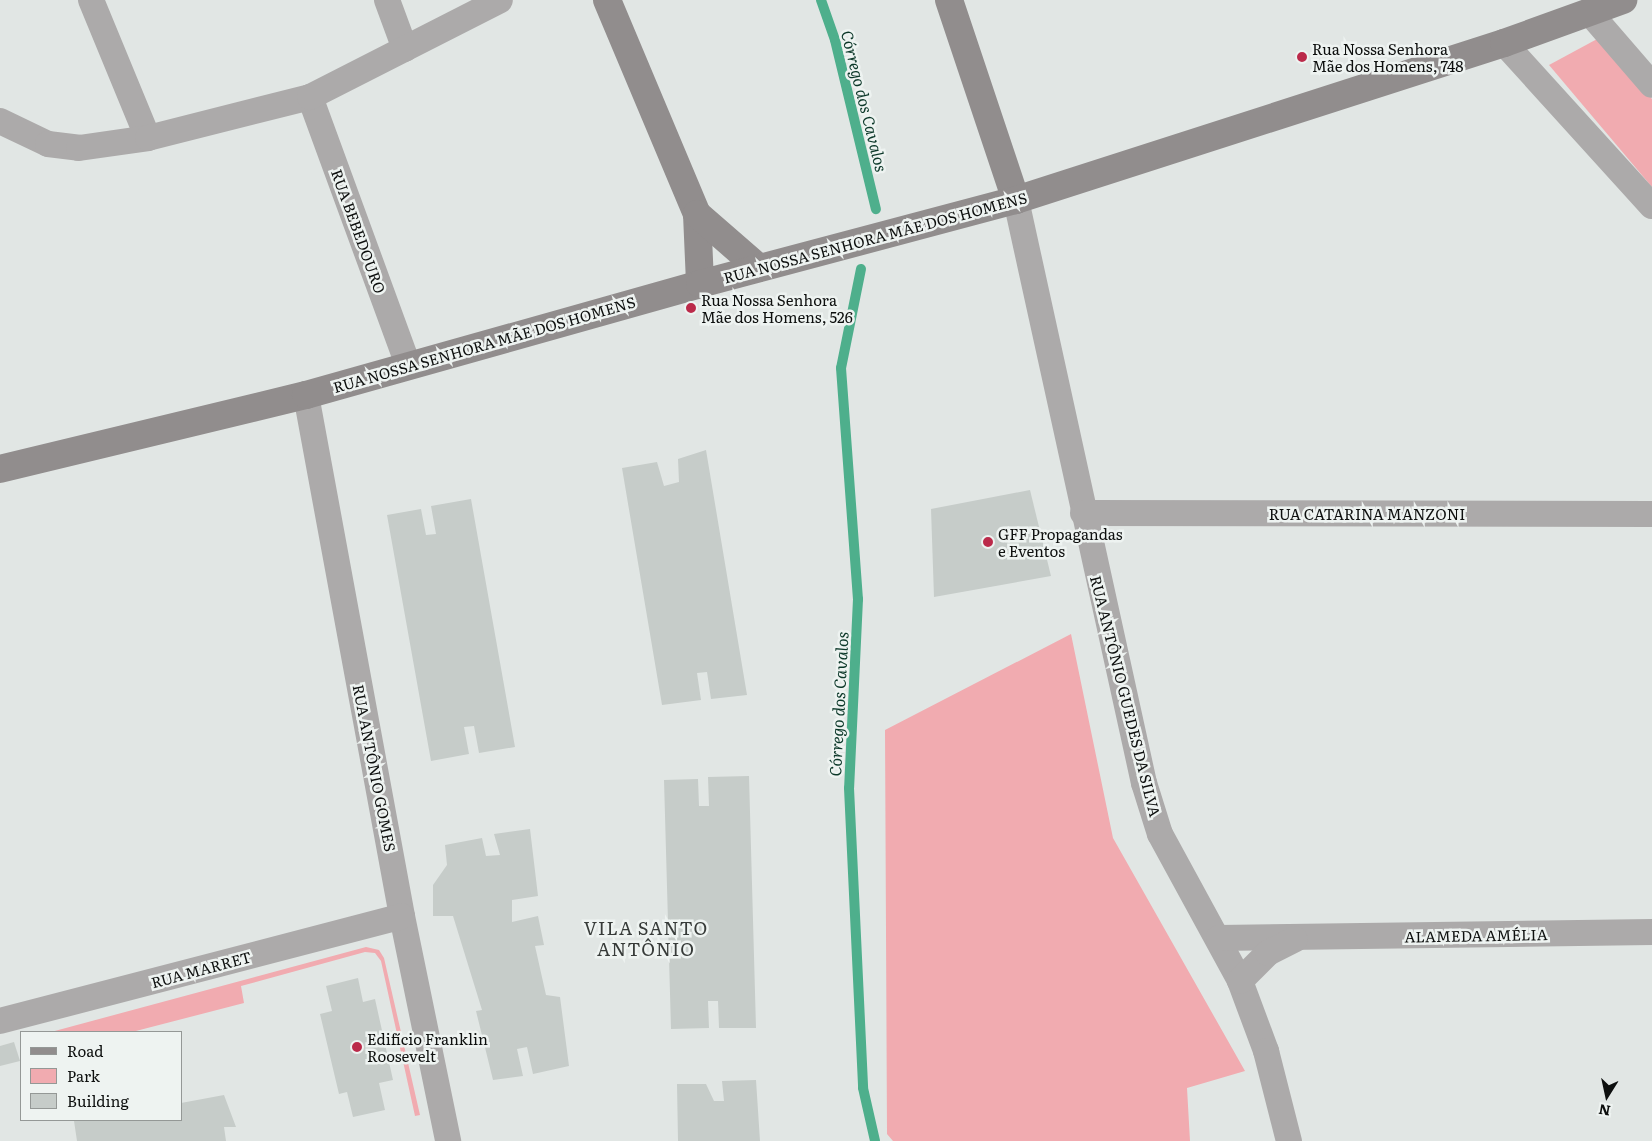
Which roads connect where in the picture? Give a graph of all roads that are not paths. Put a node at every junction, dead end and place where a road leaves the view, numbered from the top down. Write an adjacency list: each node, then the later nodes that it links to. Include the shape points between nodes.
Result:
1 (91, 0): 13 (street)
2 (387, 0): 9 (street)
3 (500, 0): 9 (street)
4 (607, 0): 16 (street)
5 (949, 0): 14 (street)
6 (1622, 0): 7 (street, RUA NOSSA SENHORA MÃE DOS HOMENS)
7 (1589, 12): 8 (street, RUA NOSSA SENHORA MÃE DOS HOMENS); 10 (street)
8 (1504, 43): 14 (street, RUA NOSSA SENHORA MÃE DOS HOMENS); 15 (street)
9 (405, 49): 11 (street)
10 (1652, 84)
11 (310, 97): 13 (street); 19 (street, RUA BEBEDOURO)
12 (0, 121): 13 (street, via 48,144 79,148)
13 (148, 138)
14 (1016, 200): 17 (street, RUA NOSSA SENHORA MÃE DOS HOMENS); 22 (street, RUA ANTÔNIO GUEDES DA SILVA)
15 (1652, 206)
16 (697, 214): 17 (street); 18 (street)
17 (759, 268): 18 (street, RUA NOSSA SENHORA MÃE DOS HOMENS)
18 (700, 284): 19 (street, RUA NOSSA SENHORA MÃE DOS HOMENS)
19 (408, 365): 20 (street, RUA NOSSA SENHORA MÃE DOS HOMENS)
20 (306, 394): 21 (street, RUA NOSSA SENHORA MÃE DOS HOMENS); 24 (street, RUA ANTÔNIO GOMES)
21 (0, 469)
22 (1083, 513): 23 (street, RUA CATARINA MANZONI); 27 (street, RUA ANTÔNIO GUEDES DA SILVA, via 1144,783 1160,834)
23 (1652, 514)
24 (402, 916): 29 (street, RUA MARRET); 30 (street, RUA ANTÔNIO GOMES)
25 (1652, 932): 26 (street, ALAMEDA AMÉLIA)
26 (1300, 937): 27 (street, ALAMEDA AMÉLIA); 28 (street, ALAMEDA AMÉLIA, via 1268,953)
27 (1219, 938): 28 (street, RUA ANTÔNIO GUEDES DA SILVA)
28 (1240, 980): 31 (street, RUA ANTÔNIO GUEDES DA SILVA, via 1266,1051)
29 (0, 1021)
30 (448, 1141)
31 (1288, 1141)

